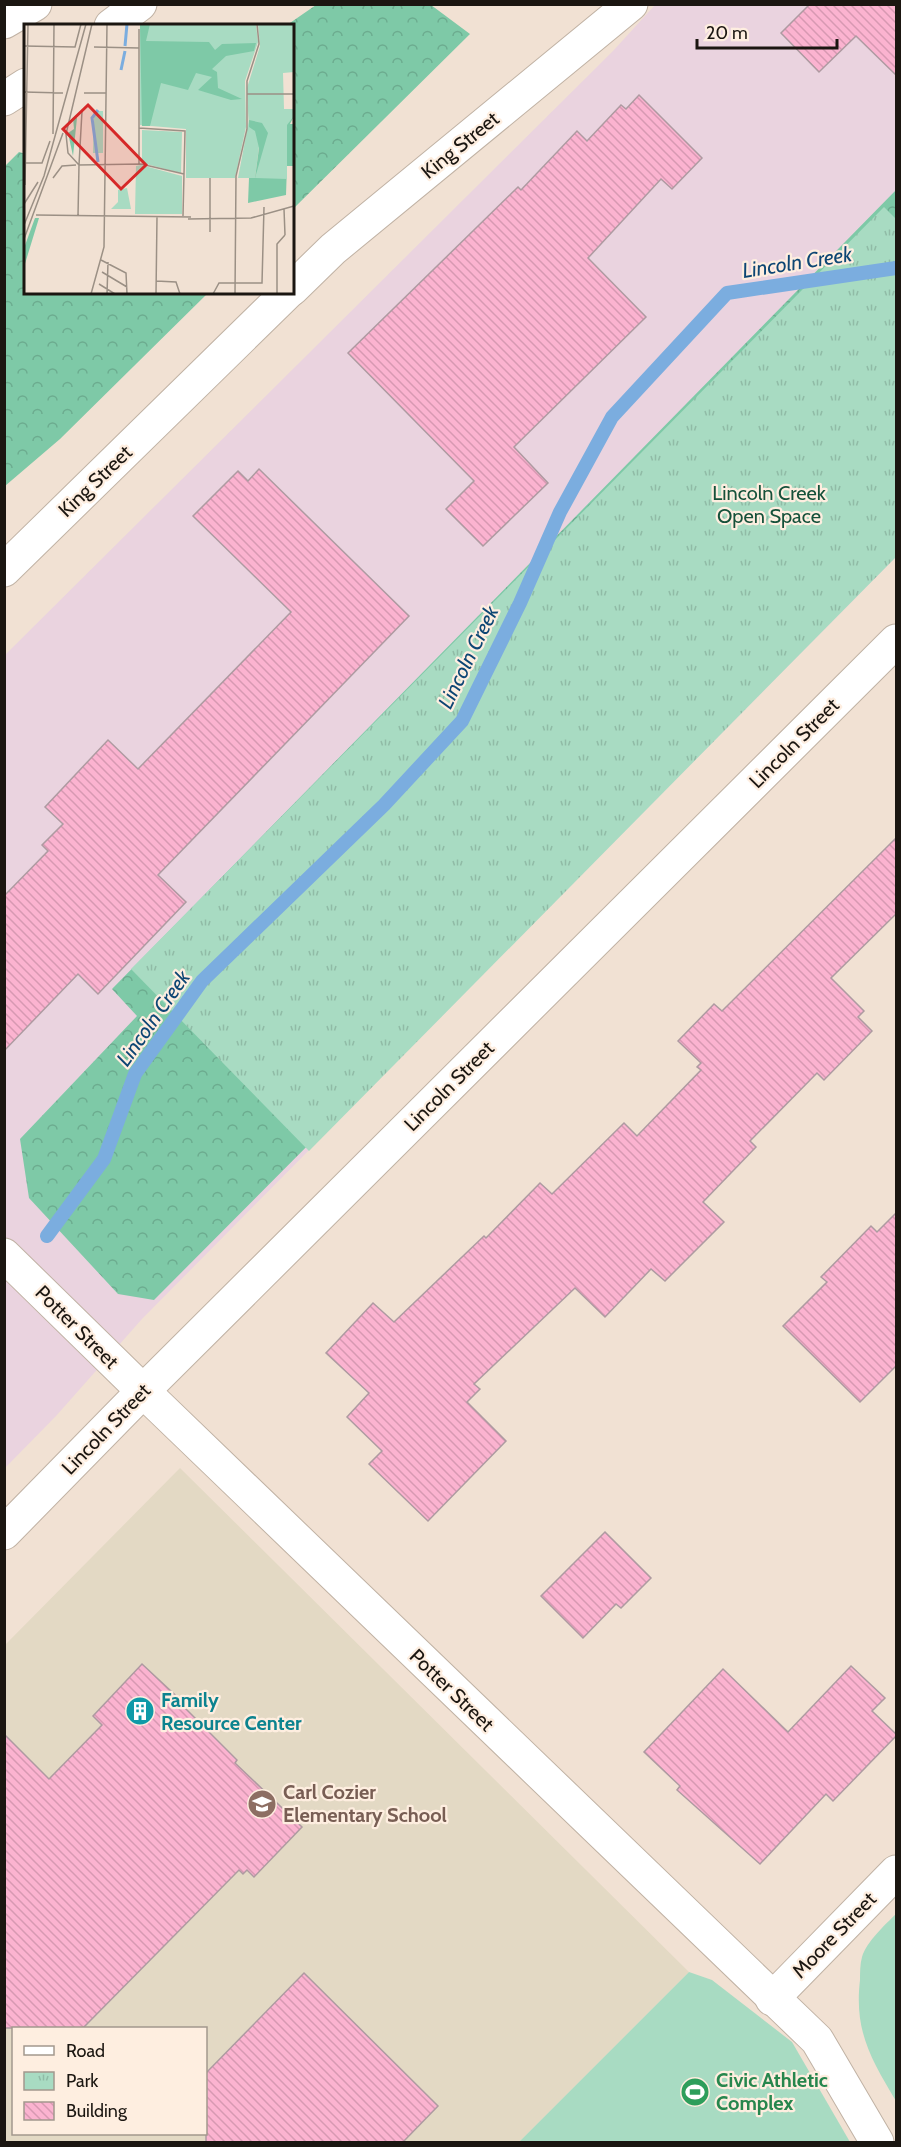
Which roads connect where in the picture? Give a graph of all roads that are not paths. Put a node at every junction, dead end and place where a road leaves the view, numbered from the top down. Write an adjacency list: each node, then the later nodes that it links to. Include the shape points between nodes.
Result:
1 (35, 4): 4 (main road)
2 (140, 4): 5 (main road)
3 (631, 4): 8 (main road, King Street, via 333,249)
4 (4, 22)
5 (114, 24)
6 (24, 86): 7 (main road)
7 (4, 99)
8 (294, 287)
9 (286, 294): 10 (main road, King Street)
10 (4, 570)
11 (897, 641): 13 (main road, Lincoln Street)
12 (4, 1255): 13 (main road, Potter Street)
13 (143, 1391): 14 (main road, Lincoln Street); 16 (main road, Potter Street)
14 (4, 1533)
15 (897, 1872): 16 (main road, Moore Street)
16 (772, 1999): 17 (main road, Potter Street, via 817,2040)
17 (877, 2142)

